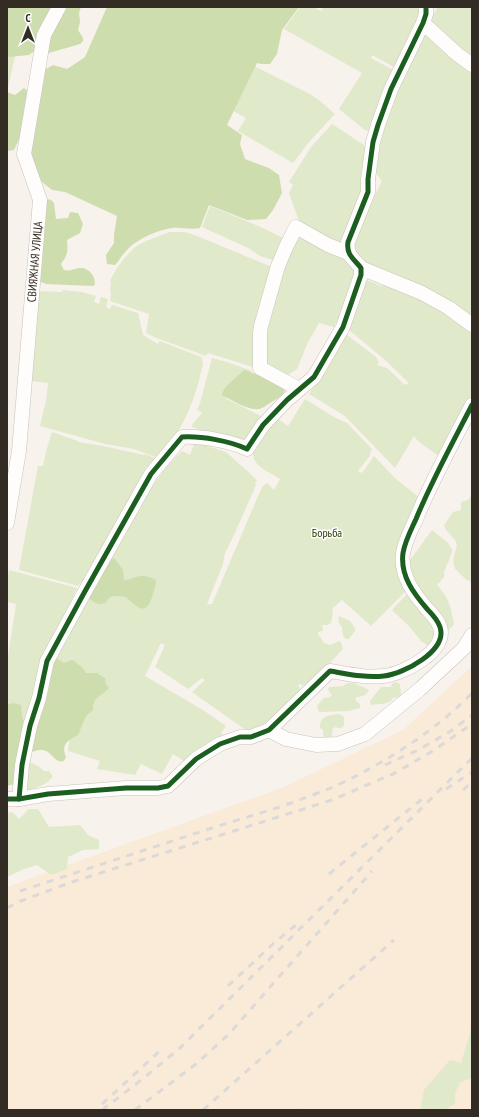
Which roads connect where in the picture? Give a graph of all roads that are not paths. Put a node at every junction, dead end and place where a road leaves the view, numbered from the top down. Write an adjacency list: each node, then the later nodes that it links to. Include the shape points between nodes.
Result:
1 (59, 7): 10 (street, СВИЯЖНАЯ УЛИЦА, via 44,35 24,154 40,200 19,450)
2 (426, 7): 3 (street)
3 (422, 23): 4 (street); 5 (street, via 391,88 378,125 373,142 368,192 348,242)
4 (472, 65)
5 (348, 253): 6 (street); 8 (street, via 296,227 278,266 261,326 260,368)
6 (361, 268): 7 (street, via 422,293); 8 (street, via 361,275 343,327 314,377)
7 (472, 325)
8 (299, 389): 13 (street, via 263,425 247,449 193,436 182,437 151,474 47,661)
9 (472, 405): 12 (street, via 422,503 403,553 404,570 411,587 440,627 438,644 419,662 386,676 362,677 330,671)
10 (7, 523)
11 (472, 635): 12 (street, via 464,648 420,689 365,734 338,744 316,745 286,739)
12 (269, 730): 13 (street, via 220,744 196,759 168,786 48,794)
13 (13, 799)

